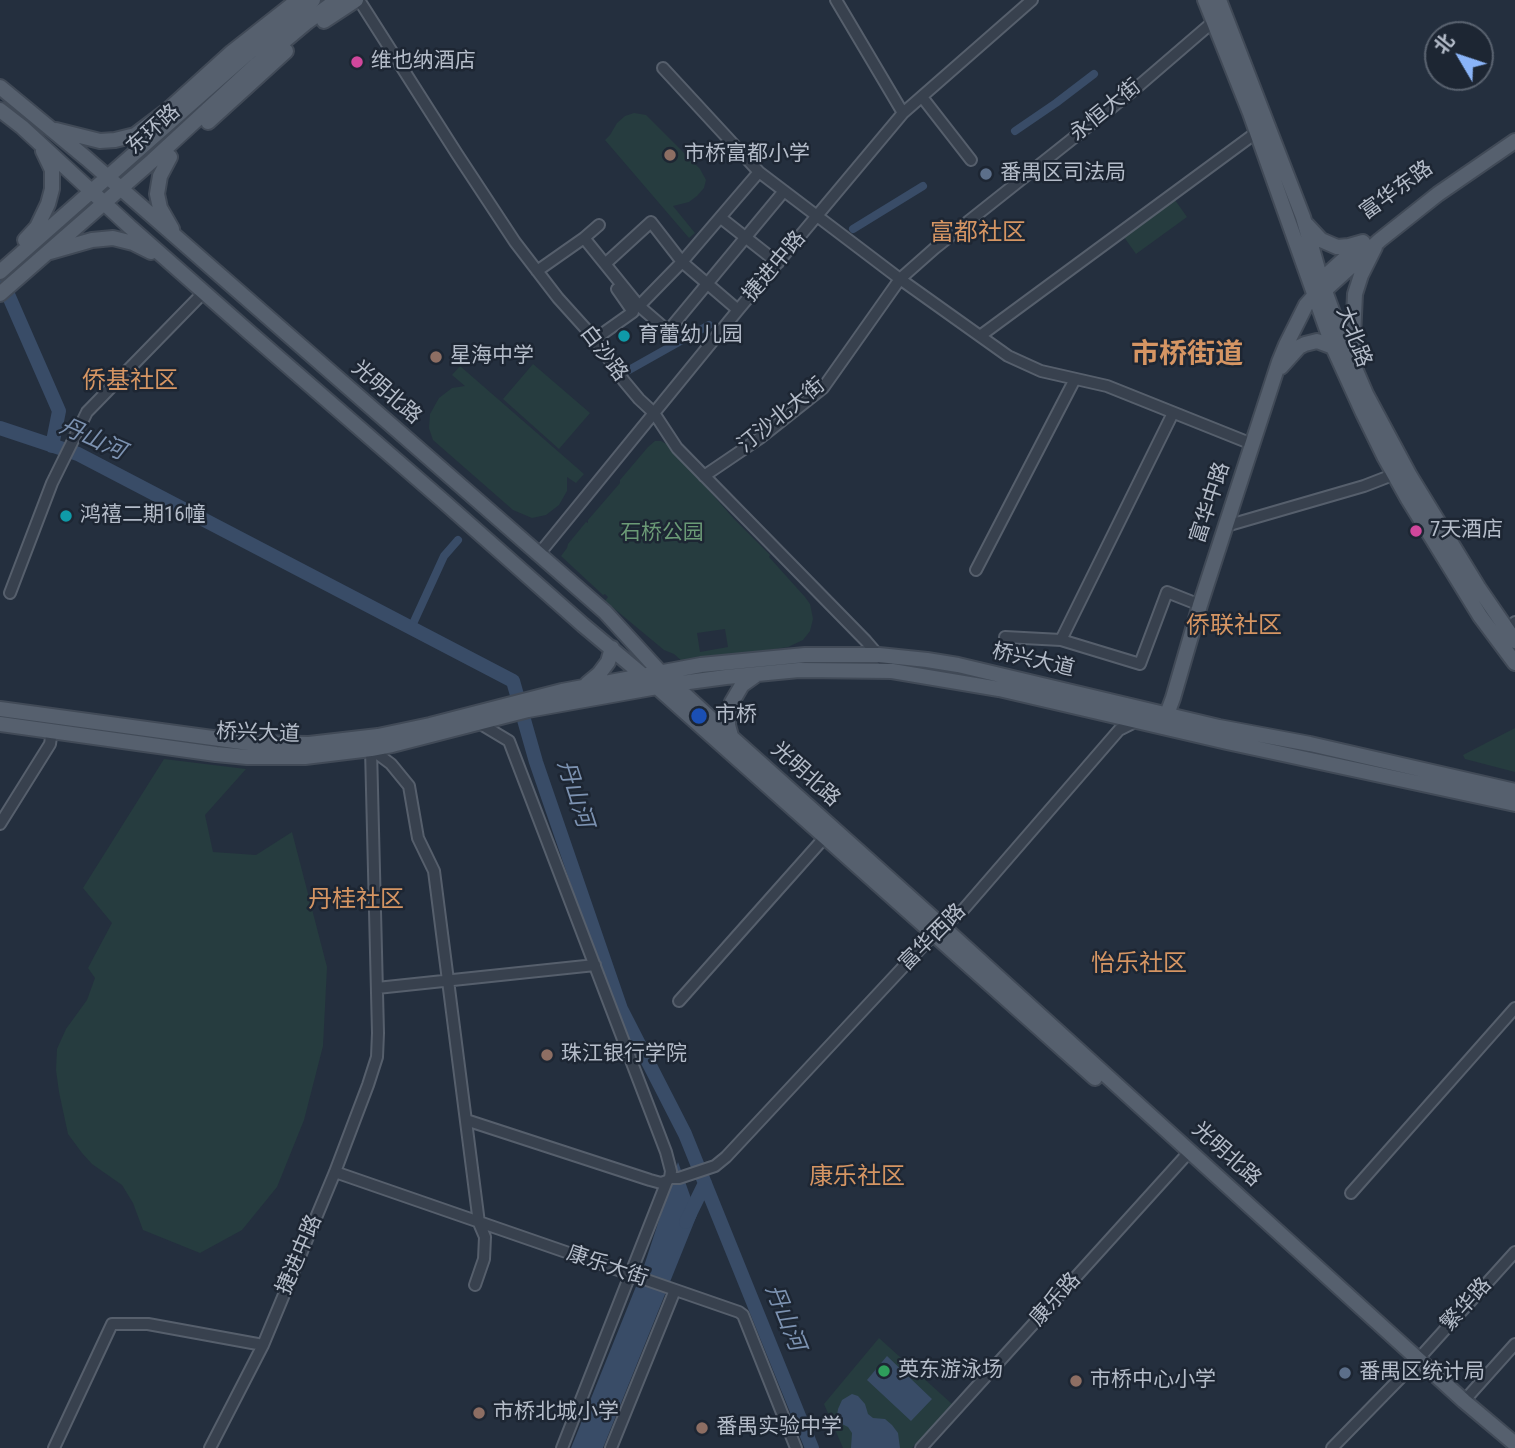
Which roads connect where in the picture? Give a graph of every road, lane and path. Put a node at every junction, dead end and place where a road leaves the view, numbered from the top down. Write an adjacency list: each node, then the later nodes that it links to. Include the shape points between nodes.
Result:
1 (298, 0): 15 (main road)
2 (313, 0): 12 (main road, 东环路)
3 (337, 0): 23 (main road, 东环路, via 257,64)
4 (358, 0): 22 (main road, via 308,31); 46 (street, 白沙路)
5 (836, 0): 16 (street)
6 (1032, 0): 13 (street, 捷进中路)
7 (1205, 0): 9 (main road, 大北路)
8 (1219, 0): 33 (main road, 大北路)
9 (1214, 21): 18 (main road, 大北路); 47 (street, 永恒大街)
10 (663, 68): 25 (street)
11 (0, 87): 17 (main road, 光明北路)
12 (208, 88): 15 (main road); 26 (main road, 东环路)
13 (922, 97): 16 (street, 捷进中路); 24 (street)
14 (0, 110): 21 (main road, 光明北路)
15 (165, 112): 17 (main road, via 135,135 115,141)
16 (903, 113): 31 (street, 捷进中路)
17 (51, 128): 26 (main road, 光明北路)
18 (1257, 132): 49 (main road, 大北路, via 1308,273); 55 (street)
19 (1515, 133): 39 (main road, 富华东路)
20 (1515, 141): 37 (main road, 富华东路)
21 (40, 143): 29 (main road, 光明北路); 45 (main road, via 52,170 48,204 37,227)
22 (170, 157): 23 (main road); 38 (main road, via 158,182 157,201)
23 (154, 159): 27 (main road, 东环路)
24 (971, 160)
25 (759, 172): 28 (street); 32 (street)
26 (108, 177): 27 (main road, 光明北路); 29 (main road, 东环路)
27 (120, 188): 30 (main road, 东环路); 38 (main road, 光明北路)
28 (784, 191): 31 (street); 36 (street)
29 (92, 192): 30 (main road, 光明北路); 45 (main road, 东环路)
30 (103, 203): 40 (main road, 东环路); 41 (main road, 光明北路)
31 (816, 216): 43 (street, 捷进中路); 47 (street)
32 (721, 218): 36 (street); 42 (street)
33 (1305, 224): 39 (main road, via 1337,247); 49 (main road, 大北路)
34 (599, 225): 35 (street)
35 (584, 238): 44 (street); 46 (street)
36 (746, 238): 43 (street); 48 (street)
37 (1380, 240): 49 (main road, 富华东路); 59 (main road, via 1355,294 1353,337)
38 (180, 242): 67 (main road, 光明北路)
39 (1363, 242): 49 (main road, 富华东路)
40 (45, 254): 41 (main road, via 113,238); 52 (main road, 东环路)
41 (166, 258): 51 (main road, 光明北路)
42 (681, 262): 44 (street, via 651,222); 48 (street); 53 (street)
43 (778, 263): 54 (street, 捷进中路)
44 (605, 264): 53 (street)
45 (4, 268)
46 (537, 271): 56 (street, 白沙路)
47 (900, 279): 55 (street); 65 (street, 汀沙北大街, via 823,388)
48 (707, 284): 53 (street, via 668,331); 54 (street)
49 (1320, 288): 57 (main road, 大北路); 58 (main road, 富华中路, via 1297,321); 59 (main road, 大北路)
50 (617, 289): 56 (street, via 633,312)
51 (204, 292): 69 (street, via 87,412 52,483); 75 (main road, 光明北路)
52 (0, 294)
53 (639, 306)
54 (738, 310): 61 (street, 捷进中路)
55 (980, 336): 60 (street, via 1041,371)
56 (595, 339): 61 (street, 白沙路, via 624,381)
57 (1333, 346): 58 (main road, via 1317,341 1305,344); 64 (main road, 大北路)
58 (1276, 373): 63 (main road, 富华中路)
59 (1358, 374): 72 (main road, 大北路, via 1405,468)
60 (1075, 379): 62 (street, via 1107,386); 68 (street)
61 (654, 413): 65 (street, 白沙路, via 677,448); 67 (street, 捷进中路)
62 (1173, 413): 63 (street); 74 (street)
63 (1252, 444): 66 (main road, 富华中路)
64 (1395, 474): 66 (street); 72 (main road, 大北路, via 1473,604)
65 (704, 476): 76 (street, 白沙路)
66 (1226, 526): 70 (main road, 富华中路)
67 (538, 554): 71 (main road, 光明北路)
68 (976, 570)
69 (10, 593)
70 (1200, 604): 74 (street, via 1167,592 1140,664); 87 (main road, 富华中路)
71 (621, 629): 75 (main road); 81 (main road, 光明北路)
72 (1511, 636): 77 (main road, 大北路)
73 (1005, 637): 74 (street)
74 (1062, 640)
75 (609, 646): 80 (main road, 光明北路); 83 (main road, via 608,662)
76 (879, 655): 78 (street, 白沙路); 81 (main road, 桥兴大道, via 805,655 701,665); 87 (main road, 桥兴大道, via 958,665)
77 (1515, 663)
78 (892, 671): 79 (main road, 桥兴大道); 88 (main road, 桥兴大道)
79 (758, 674): 82 (main road, 桥兴大道); 92 (main road, via 742,685 733,699 728,716)
80 (644, 676): 81 (main road, 光明北路); 83 (main road)
81 (658, 679): 82 (main road, 桥兴大道); 84 (main road, 桥兴大道); 97 (main road, 光明北路)
82 (674, 684): 92 (main road, 光明北路)
83 (585, 686): 84 (main road)
84 (536, 703): 86 (main road)
85 (0, 709): 86 (main road, 桥兴大道, via 279,745 378,736)
86 (511, 709): 89 (main road, 桥兴大道)
87 (1167, 714): 88 (main road); 94 (main road, 桥兴大道)
88 (1139, 720): 95 (main road, 桥兴大道); 98 (street, 富华西路, via 1119,730 963,910)
89 (479, 723): 93 (main road, 桥兴大道); 99 (street, via 509,741)
90 (0, 724): 91 (main road, 桥兴大道)
91 (52, 731): 93 (main road, 桥兴大道, via 247,757 305,757); 96 (street, via 50,744)
92 (731, 736): 98 (main road, 光明北路)
93 (371, 749): 100 (street, via 409,786 418,838 433,871); 101 (street, 捷进中路)
94 (1515, 791)
95 (1515, 804)
96 (0, 824)
97 (825, 837): 98 (main road, 光明北路); 102 (street)
98 (938, 930): 105 (main road, 光明北路); 107 (street, 富华西路, via 726,1157 715,1166)
99 (594, 965): 100 (street); 107 (street, via 666,1152 671,1171)
100 (448, 980): 101 (street); 104 (street)
101 (377, 988): 106 (street, 捷进中路, via 377,1056)
102 (679, 1001)
103 (1515, 1008): 108 (street)
104 (466, 1120): 107 (street, via 661,1183); 109 (street)
105 (1187, 1155): 116 (main road, 光明北路); 124 (street, 康乐路)
106 (335, 1172): 109 (street, 康乐大街); 114 (street, 捷进中路)
107 (668, 1180): 111 (street)
108 (1351, 1193)
109 (479, 1223): 111 (street, 康乐大街); 112 (street, via 485,1237 484,1259)
110 (1515, 1252): 116 (street, 繁华路)
111 (634, 1276): 113 (street, 康乐大街); 121 (street)
112 (475, 1285)
113 (675, 1290): 122 (street); 123 (street, 康乐大街, via 743,1315)
114 (263, 1345): 119 (street, via 148,1324 111,1324); 120 (street, 捷进中路)
115 (1515, 1345): 117 (street)
116 (1415, 1362): 117 (main road, 光明北路); 125 (street, 繁华路); 126 (main road, 光明北路)
117 (1464, 1401): 118 (main road, 光明北路)
118 (1515, 1444)
119 (54, 1448)
120 (210, 1448)
121 (562, 1448)
122 (611, 1448)
123 (796, 1448)
124 (921, 1448)
125 (1332, 1448)
126 (1509, 1448)

